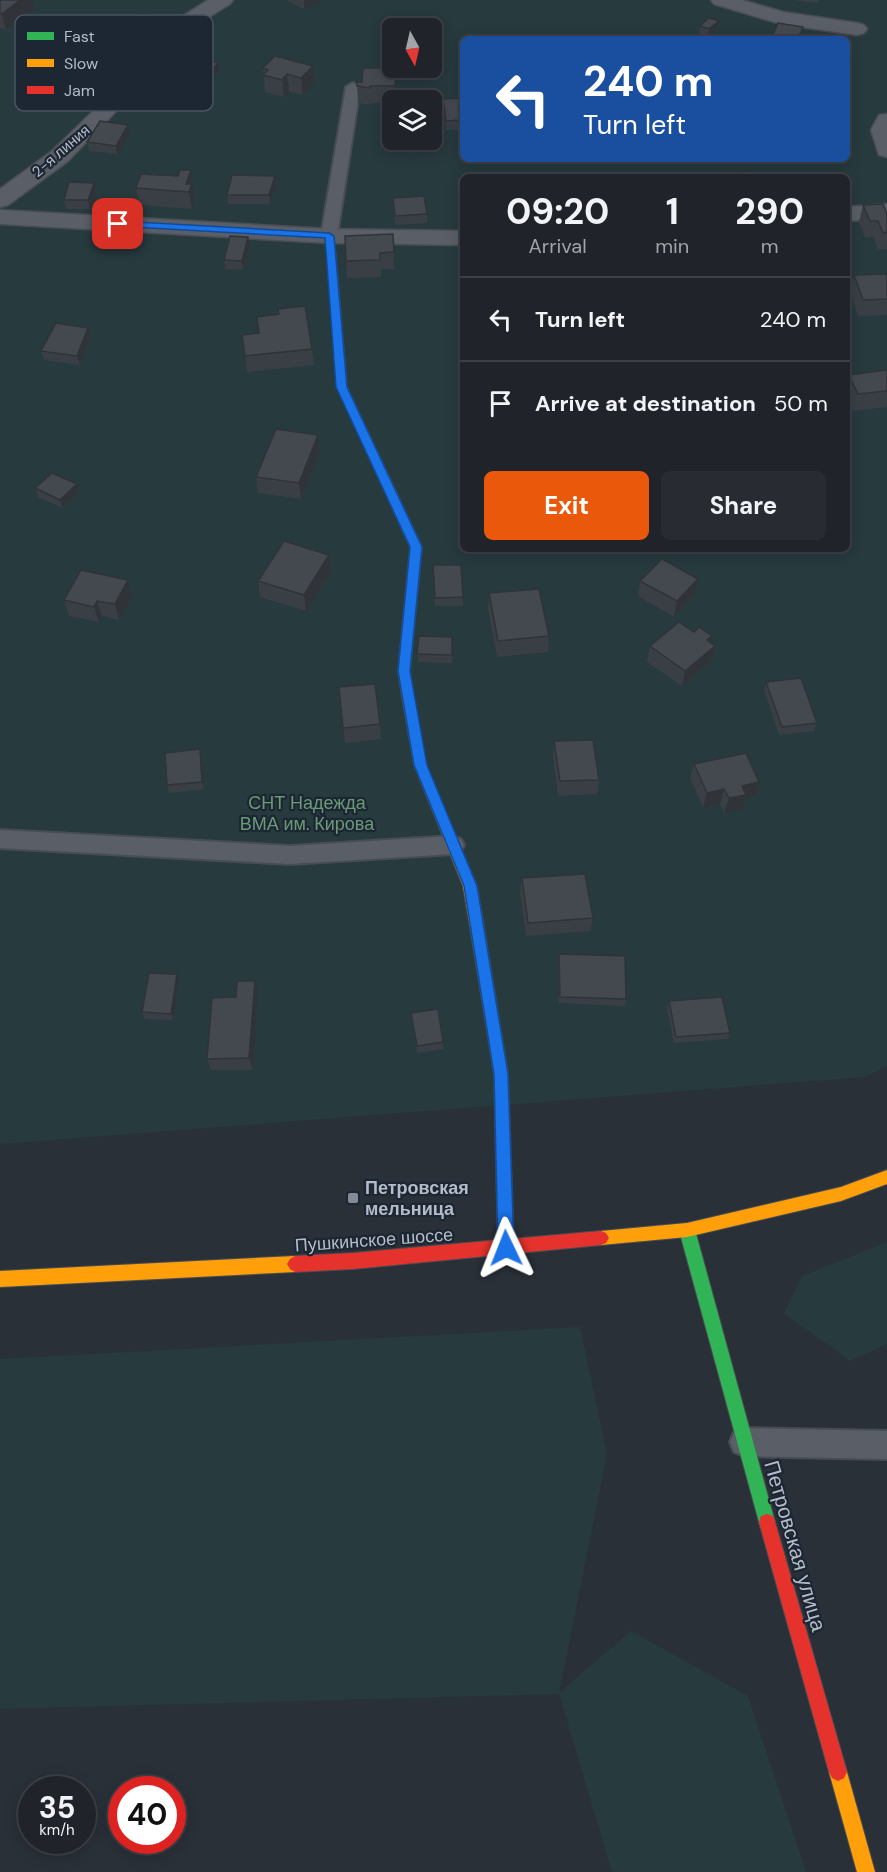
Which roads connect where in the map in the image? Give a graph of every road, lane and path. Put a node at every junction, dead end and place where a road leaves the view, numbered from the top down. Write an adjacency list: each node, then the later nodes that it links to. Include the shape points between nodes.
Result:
1 (223, 0): 3 (street, 2-я линия)
2 (721, 0): 4 (street, via 781,18)
3 (195, 15)
4 (857, 30)
5 (353, 87): 13 (lane)
6 (105, 111): 9 (street, 2-я линия, via 60,156)
7 (887, 120): 8 (street, via 882,130)
8 (887, 150)
9 (0, 200)
10 (887, 211): 11 (street)
11 (850, 214)
12 (0, 217): 13 (street)
13 (329, 236): 14 (street); 16 (street, via 342,387 416,547 404,671 420,765)
14 (460, 238)
15 (0, 839): 16 (lane, via 290,855)
16 (453, 845): 19 (street, via 470,886 501,1074)
17 (887, 1177): 18 (street, Пушкинское шоссе, via 841,1194)
18 (687, 1230): 19 (street, Пушкинское шоссе); 21 (street, Петровская улица)
19 (506, 1248): 20 (street, Пушкинское шоссе, via 353,1261)
20 (0, 1279)
21 (744, 1442): 22 (lane); 23 (street, Петровская улица)
22 (887, 1445)
23 (866, 1872)

